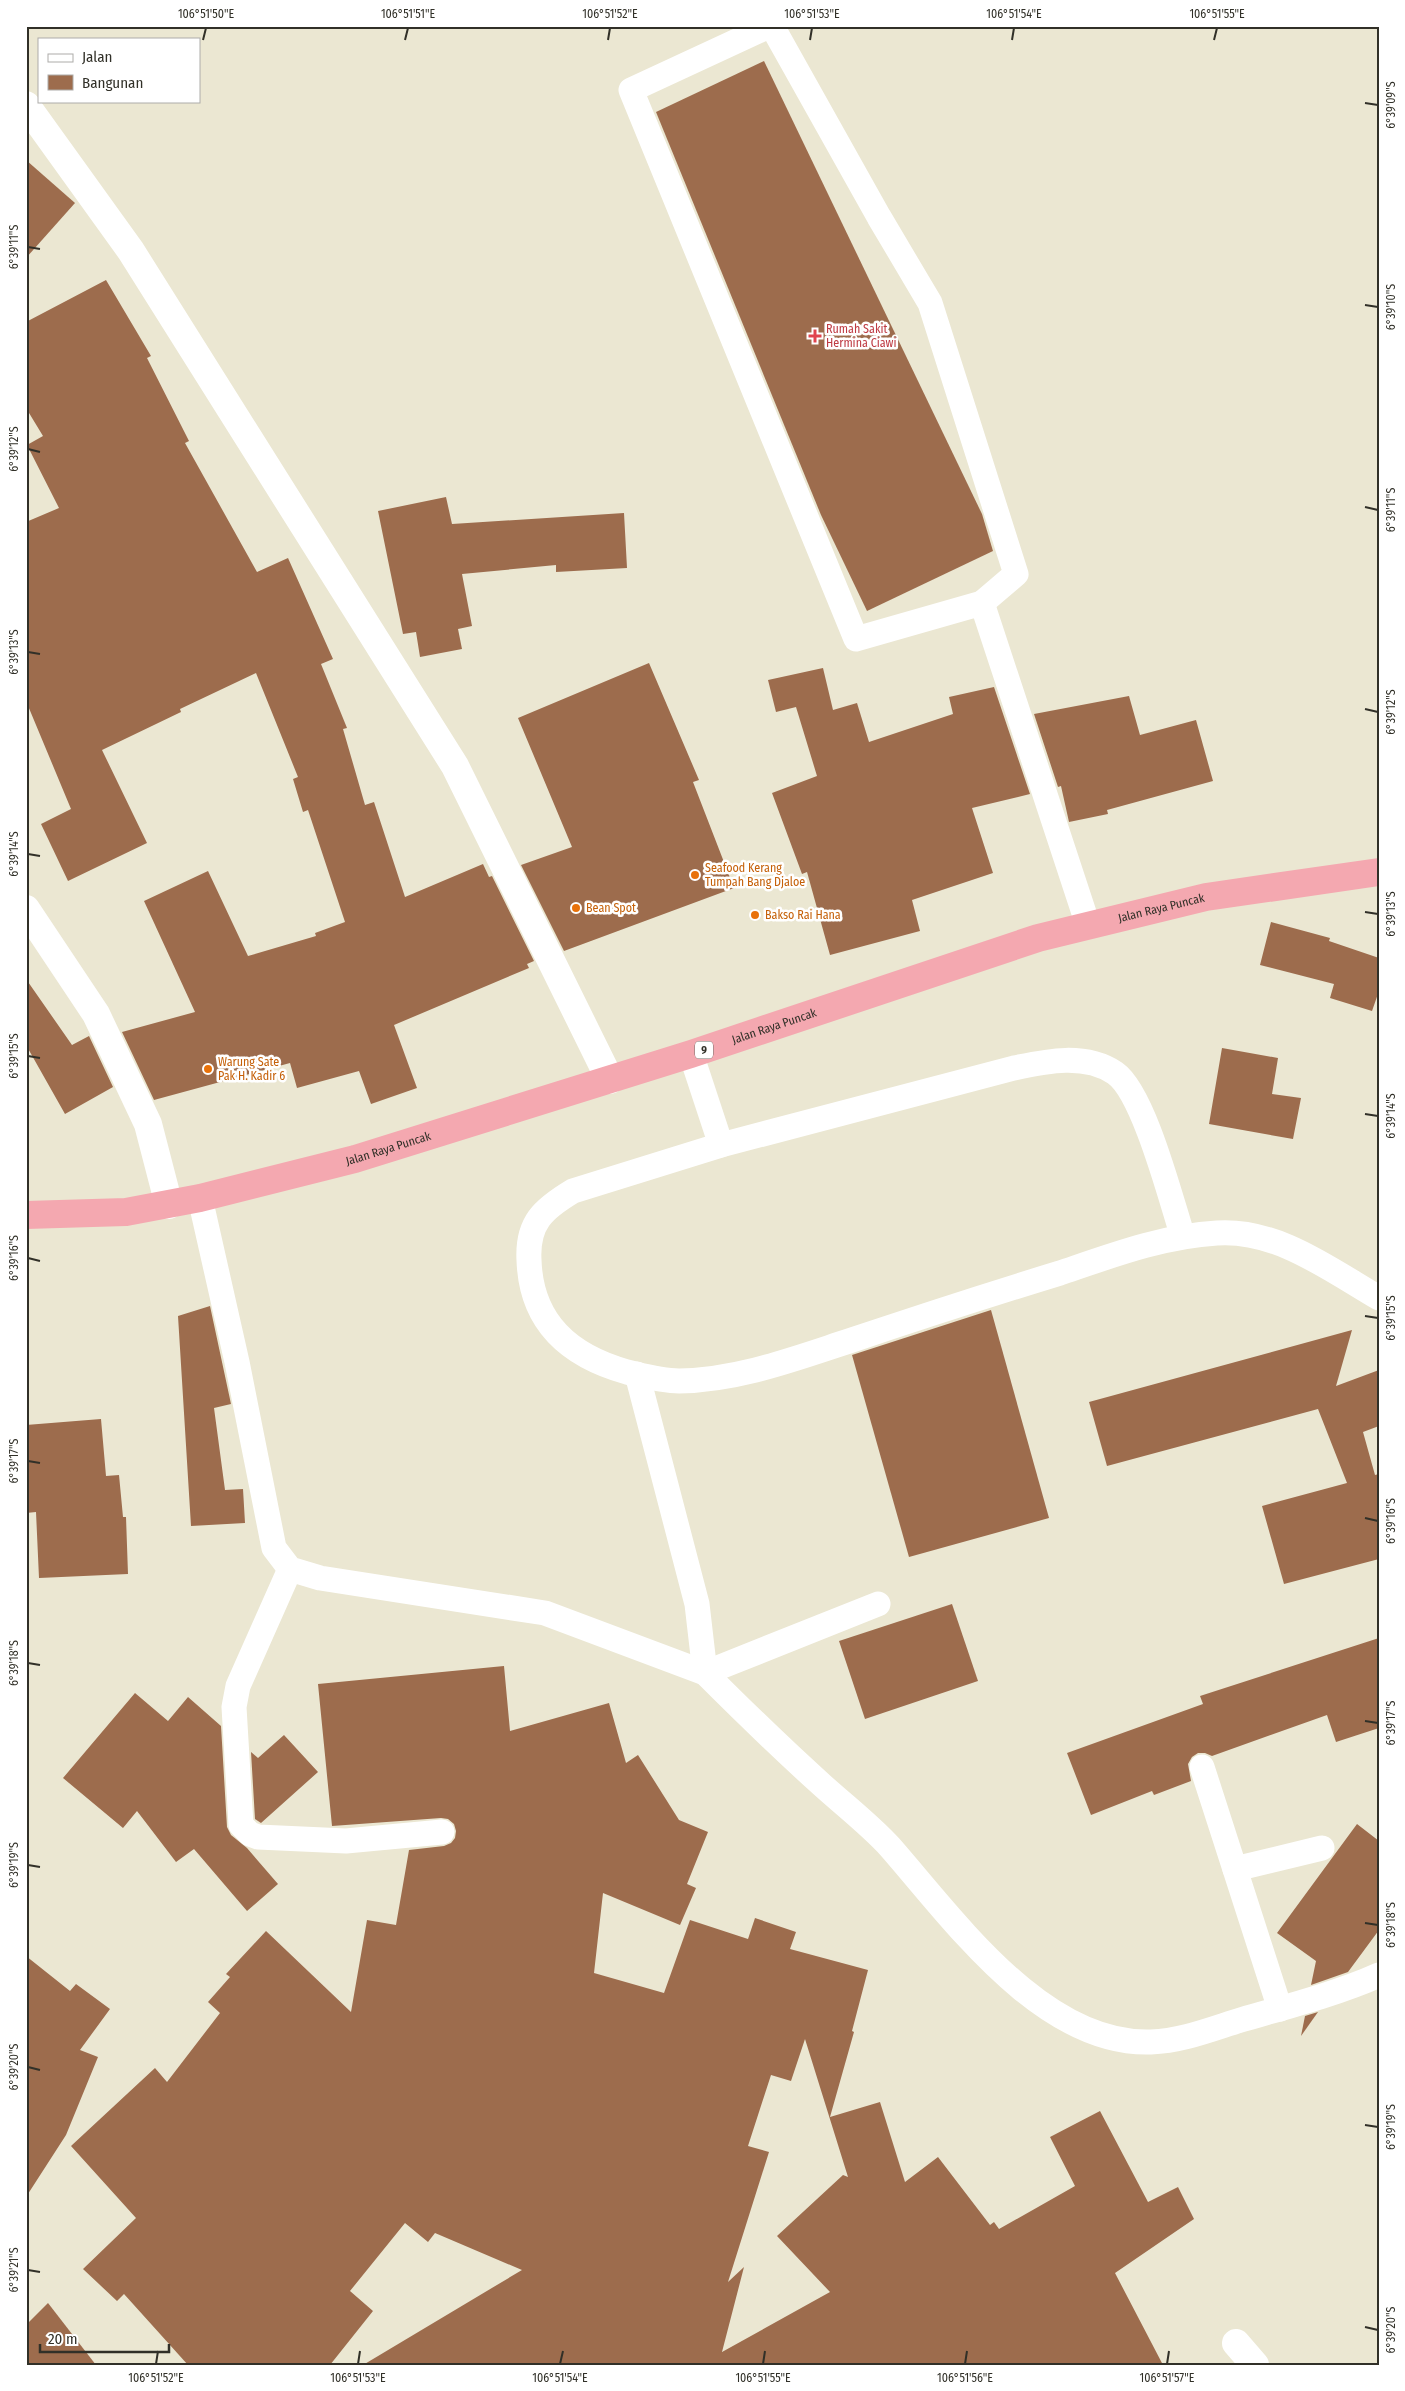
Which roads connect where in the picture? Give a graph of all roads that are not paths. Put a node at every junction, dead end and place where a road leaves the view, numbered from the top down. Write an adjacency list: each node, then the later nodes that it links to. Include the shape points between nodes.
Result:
1 (771, 26): 3 (lane, via 930,303 1016,574); 3 (lane, via 631,90 856,639)
2 (26, 105): 8 (street, via 131,252 455,766)
3 (982, 603): 6 (lane)
4 (1379, 872): 6 (highway, Jalan Raya Puncak / 9, via 1206,897)
5 (26, 909): 11 (street, via 100,1022 148,1124)
6 (1088, 925): 7 (highway, Jalan Raya Puncak / 9, via 1038,938)
7 (691, 1054): 8 (highway, Jalan Raya Puncak / 9); 9 (lane)
8 (610, 1080): 10 (highway, Jalan Raya Puncak / 9, via 355,1158)
9 (721, 1145): 13 (lane, via 1022,1067 1044,1062 1084,1062 1115,1073 1131,1091); 15 (lane, via 573,1191 554,1202 534,1223 530,1236 529,1267 532,1288 547,1322 556,1335 581,1354)
10 (200, 1198): 11 (highway, Jalan Raya Puncak / 9); 16 (lane, via 274,1548)
11 (169, 1205): 12 (highway, Jalan Raya Puncak / 9, via 126,1212)
12 (26, 1215)
13 (1183, 1237): 14 (lane, via 1236,1233 1279,1243); 15 (lane, via 926,1315 777,1366 729,1376 677,1381)
14 (1379, 1298)
15 (637, 1374): 18 (lane, via 697,1604)
16 (290, 1569): 18 (lane, via 320,1578 545,1614); 20 (lane, via 238,1686 234,1707 241,1825 258,1837 346,1840)
17 (878, 1604): 18 (lane)
18 (705, 1673): 24 (lane, via 888,1845 944,1912 1015,1984 1051,2010 1103,2035 1150,2042 1169,2040)
19 (1202, 1767): 22 (lane)
20 (442, 1832)
21 (1322, 1848): 22 (lane)
22 (1235, 1869): 24 (lane)
23 (1378, 1978): 24 (lane)
24 (1280, 2009)
25 (1236, 2343): 26 (street)
26 (1255, 2365)

